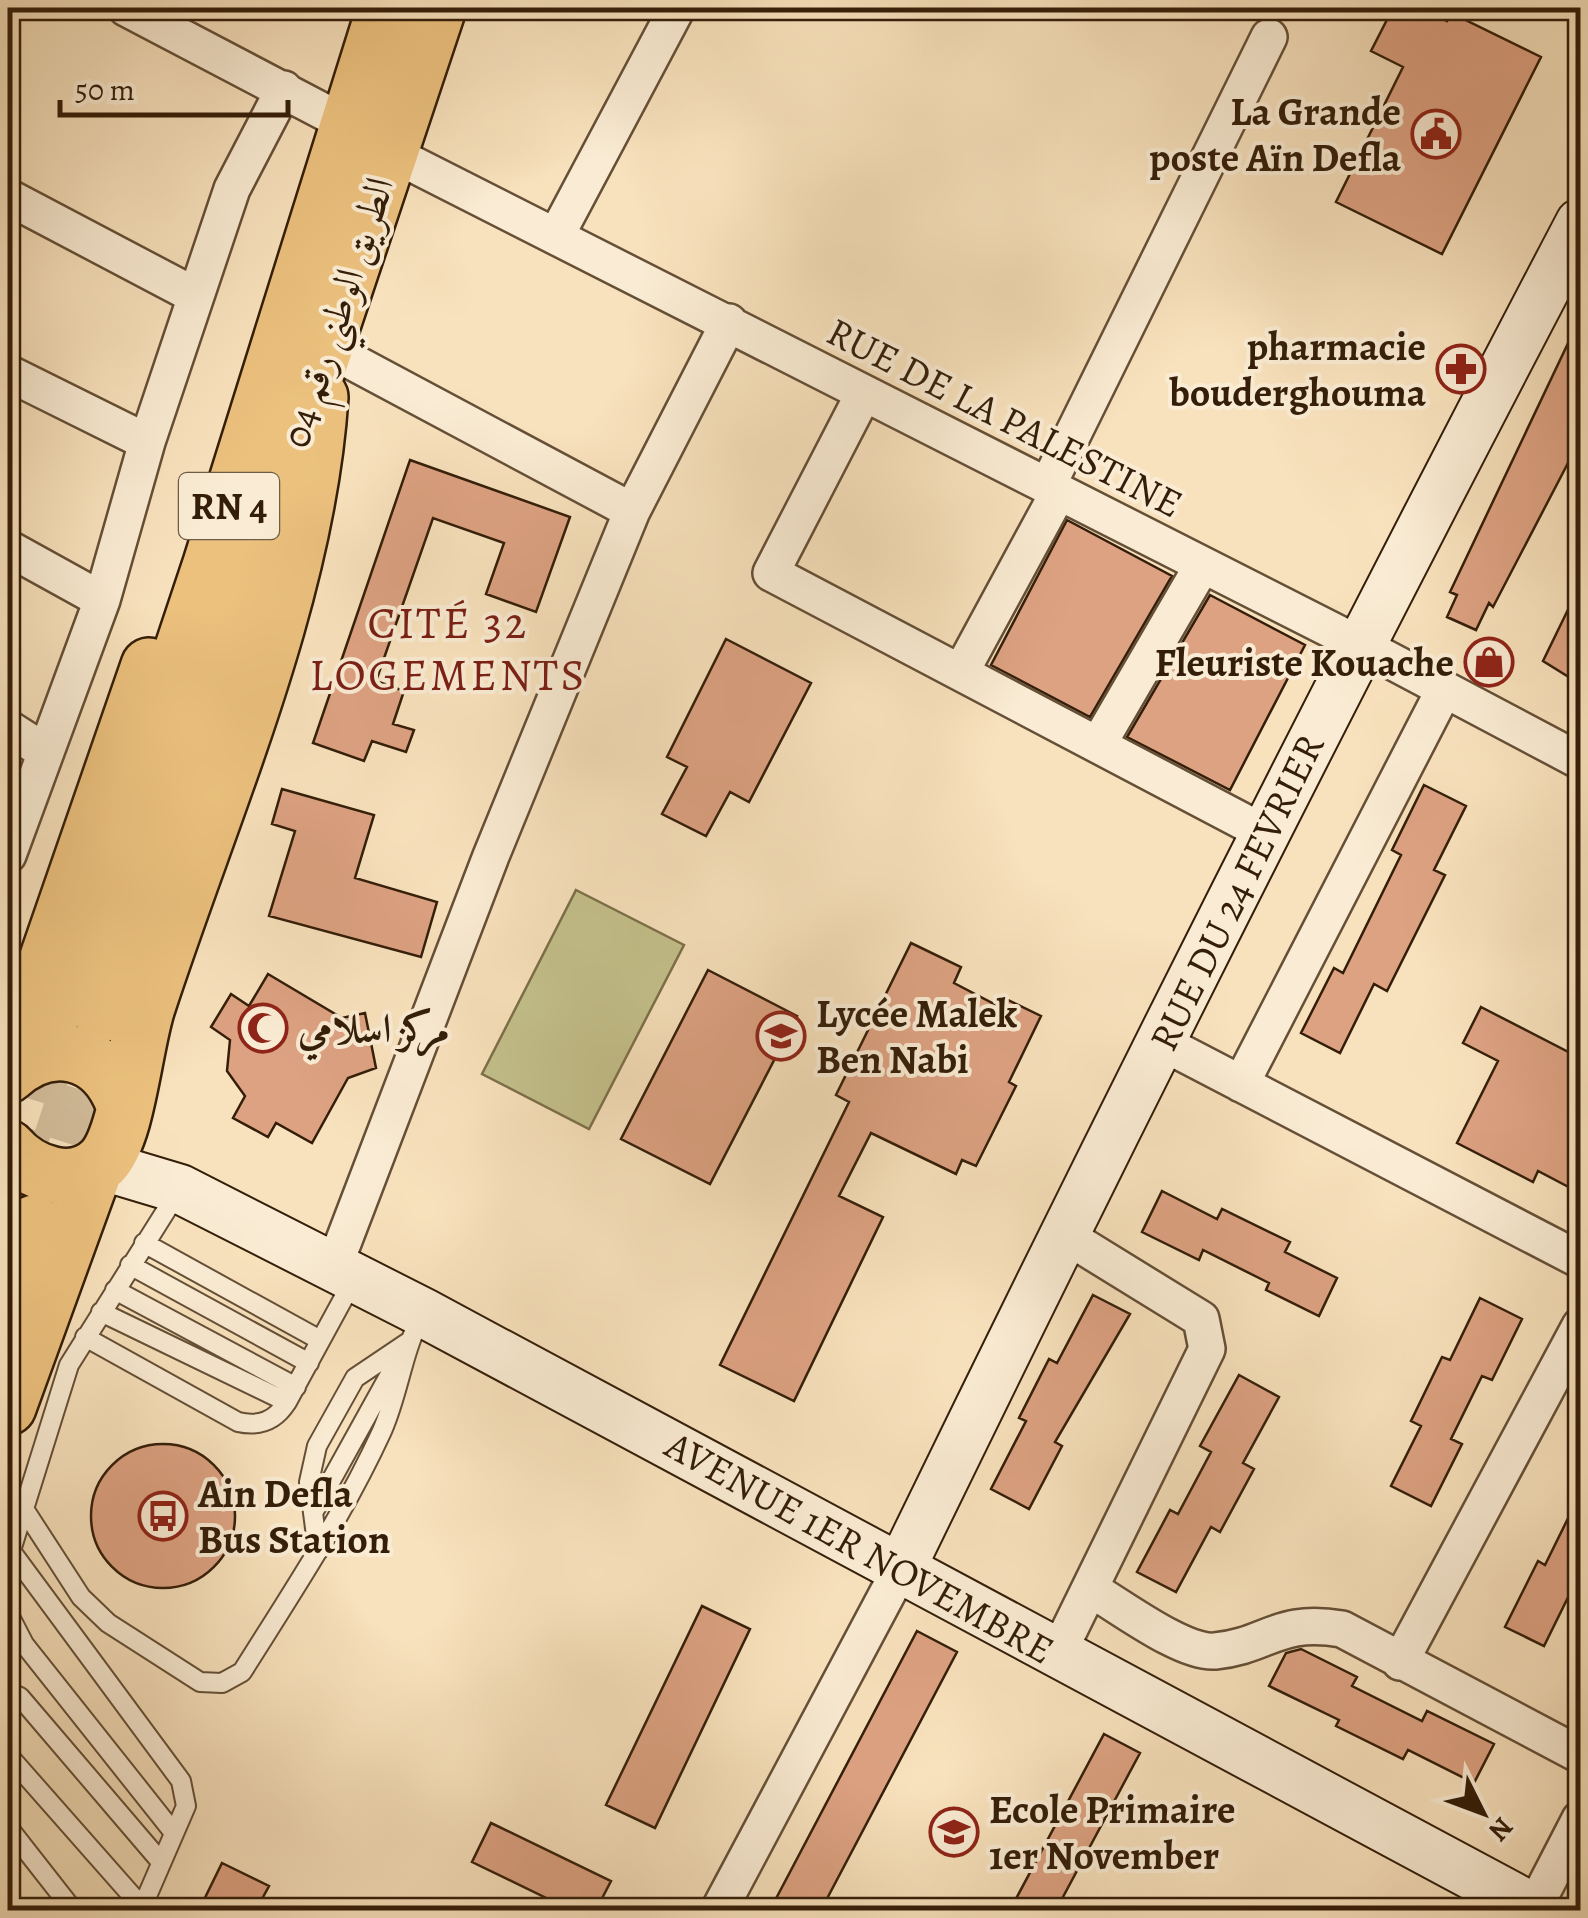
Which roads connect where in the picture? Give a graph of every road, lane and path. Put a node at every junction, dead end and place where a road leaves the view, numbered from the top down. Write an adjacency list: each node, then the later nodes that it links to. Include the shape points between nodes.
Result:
1 (126, 8): 6 (street, RUE DE LA PALESTINE)
2 (385, 8): 7 (main road, الطريق الوطني رقم 04 / RN 4)
3 (438, 8): 7 (main road, الطريق الوطني رقم 04 / RN 4)
4 (677, 8): 10 (street)
5 (1269, 38): 18 (street)
6 (284, 89): 7 (street, RUE DE LA PALESTINE); 12 (street, via 232,189)
7 (369, 139): 10 (street, RUE DE LA PALESTINE); 11 (main road, الطريق الوطني رقم 04 / RN 4); 14 (main road, الطريق الوطني رقم 04 / RN 4)
8 (8, 197): 12 (street)
9 (1580, 223): 23 (main road, RUE DU 24 FEVRIER)
10 (556, 236): 13 (street, RUE DE LA PALESTINE)
11 (302, 272): 14 (main road, الطريق الوطني رقم 04 / RN 4, via 84,1008 258,554); 33 (main road, RN 4, via 238,413)
12 (194, 295): 17 (street)
13 (728, 322): 16 (street, RUE DE LA PALESTINE); 19 (street)
14 (324, 346): 19 (street); 35 (main road, RN 4, via 314,464 298,542)
15 (8, 373): 17 (street)
16 (864, 393): 18 (street, RUE DE LA PALESTINE); 24 (street, via 770,573)
17 (147, 442): 22 (street)
18 (1052, 490): 21 (street, RUE DE LA PALESTINE); 24 (street)
19 (632, 510): 43 (street, via 491,856)
20 (8, 548): 22 (street)
21 (1202, 566): 23 (street, RUE DE LA PALESTINE); 27 (street)
22 (102, 600): 28 (street)
23 (1360, 644): 25 (street, RUE DE LA PALESTINE); 30 (main road, RUE DU 24 FEVRIER)
24 (961, 672): 27 (street)
25 (1444, 690): 29 (street, RUE DE LA PALESTINE); 34 (street)
26 (8, 728): 28 (street)
27 (1099, 743): 30 (street)
28 (44, 751): 31 (street)
29 (1580, 761)
30 (1265, 833): 32 (main road, RUE DU 24 FEVRIER)
31 (8, 855)
32 (1162, 1042): 34 (street); 39 (main road, RUE DU 24 FEVRIER)
33 (8, 1074): 35 (main road, via 42,1053 84,1056 102,1066)
34 (1241, 1084): 41 (street)
35 (110, 1139): 36 (main road, via 65,1176 31,1168); 37 (main road, AVENUE 1ER NOVEMBRE); 53 (main road, RN 4)
36 (8, 1148)
37 (180, 1189): 40 (lane); 43 (main road, AVENUE 1ER NOVEMBRE)
38 (34, 1223): 45 (main road)
39 (1063, 1234): 58 (main road, RUE DU 24 FEVRIER); 59 (street, via 1201,1319 1206,1349)
40 (144, 1243): 42 (lane); 50 (lane)
41 (1580, 1260)
42 (130, 1265): 44 (lane); 51 (lane)
43 (343, 1274): 48 (main road, AVENUE 1ER NOVEMBRE); 50 (lane)
44 (114, 1290): 46 (lane); 52 (lane)
45 (8, 1301)
46 (101, 1312): 49 (lane); 52 (lane)
47 (1580, 1326): 62 (street)
48 (415, 1328): 55 (lane); 55 (lane, via 351,1384 313,1458); 56 (lane, via 384,1426); 58 (main road, AVENUE 1ER NOVEMBRE)
49 (85, 1337): 52 (lane, via 238,1422 261,1424 280,1414); 54 (lane, via 64,1379)
50 (320, 1340): 51 (lane)
51 (308, 1362): 52 (lane)
52 (291, 1395)
53 (8, 1407)
54 (24, 1508): 56 (lane, via 94,1611 211,1684 242,1672); 57 (lane)
55 (313, 1513): 56 (lane)
56 (318, 1552)
57 (9, 1556): 68 (lane, via 181,1781 186,1806)
58 (902, 1566): 61 (main road, AVENUE 1ER NOVEMBRE); 72 (street)
59 (1092, 1590): 61 (street); 62 (street, via 1186,1645 1213,1652 1306,1623 1342,1629)
60 (8, 1613): 68 (lane, via 24,1644)
61 (1057, 1655): 73 (main road, AVENUE 1ER NOVEMBRE)
62 (1400, 1662): 65 (street)
63 (8, 1691): 69 (lane)
64 (8, 1755): 70 (lane)
65 (1580, 1755)
66 (1580, 1819): 73 (street)
67 (8, 1827): 71 (lane)
68 (174, 1833): 69 (lane)
69 (162, 1862): 70 (lane)
70 (142, 1909)
71 (73, 1910)
72 (719, 1910)
73 (1535, 1910)

